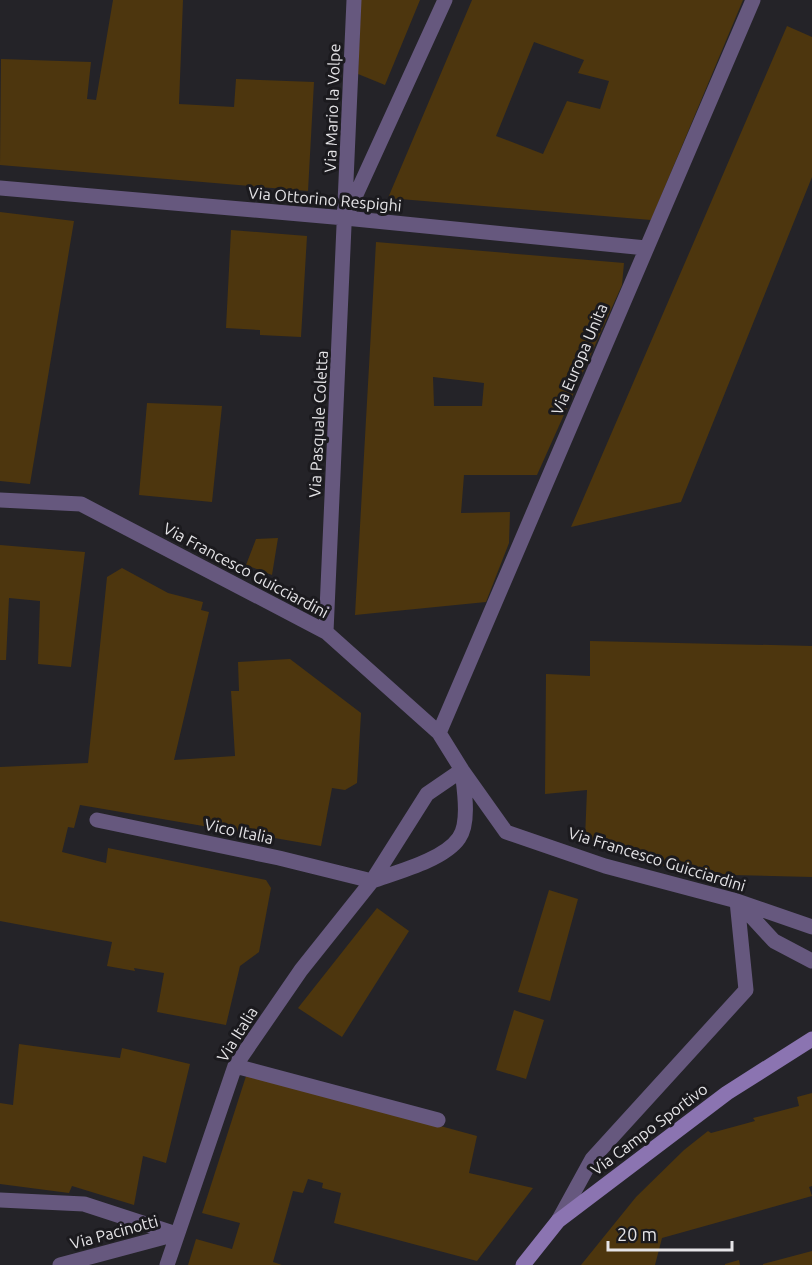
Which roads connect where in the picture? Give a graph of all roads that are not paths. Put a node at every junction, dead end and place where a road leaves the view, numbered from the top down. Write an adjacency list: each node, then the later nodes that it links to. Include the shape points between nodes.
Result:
1 (354, 0): 5 (street, Via Mario la Volpe)
2 (445, 0): 5 (street)
3 (753, 0): 6 (street, Via Europa Unita)
4 (0, 188): 5 (street, Via Ottorino Respighi)
5 (345, 218): 6 (street, Via Ottorino Respighi); 8 (street, Via Pasquale Coletta)
6 (646, 248): 9 (street, Via Europa Unita)
7 (0, 500): 8 (street, Via Francesco Guicciardini, via 81,504)
8 (326, 632): 9 (street, Via Francesco Guicciardini)
9 (439, 733): 10 (street, Via Francesco Guicciardini)
10 (462, 770): 12 (street, Via Italia, via 427,794); 12 (street, via 467,809 460,838 441,854); 13 (street, Via Francesco Guicciardini, via 506,832 605,866)
11 (97, 820): 12 (street, Vico Italia)
12 (372, 881): 17 (street, Via Italia, via 301,970)
13 (737, 901): 14 (street, Via Francesco Guicciardini); 15 (street, via 774,941); 20 (street, via 746,990 592,1159)
14 (812, 927)
15 (812, 961)
16 (812, 1039): 20 (street, Via Campo Sportivo, via 727,1093)
17 (235, 1066): 18 (street); 21 (street, Via Italia)
18 (438, 1120)
19 (0, 1200): 21 (street, Via Pacinotti, via 84,1204)
20 (558, 1221): 24 (street, Via Campo Sportivo)
21 (176, 1234): 22 (street, Via Pacinotti); 23 (street, Via Italia)
22 (60, 1265)
23 (167, 1265)
24 (523, 1265)

